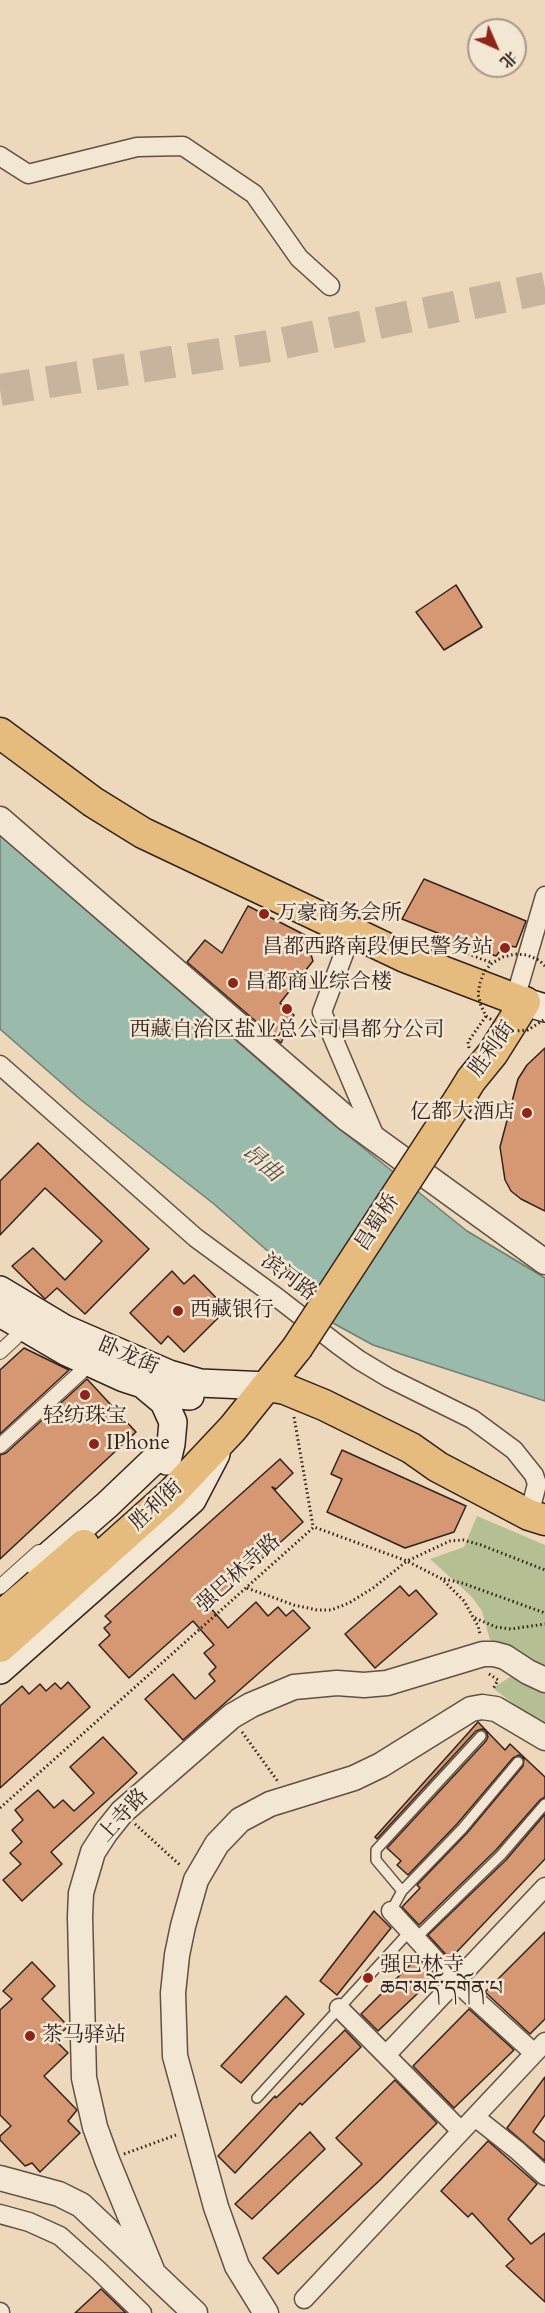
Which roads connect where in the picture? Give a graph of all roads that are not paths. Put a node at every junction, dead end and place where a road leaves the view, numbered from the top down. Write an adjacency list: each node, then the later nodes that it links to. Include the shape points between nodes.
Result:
1 (0, 156): 2 (street, via 28,174 137,147 183,147 254,194 299,258)
2 (330, 286)
3 (0, 734): 6 (main road, via 143,833)
4 (0, 819): 10 (street)
5 (545, 898): 7 (street)
6 (352, 932): 7 (main road); 10 (street, via 322,1012)
7 (520, 1006): 9 (main road, 胜利街, via 493,1053 471,1080); 9 (main road, 胜利街, via 470,1052)
8 (0, 1065): 25 (street, 滨河路, via 196,1238 359,1360 472,1419 514,1450 534,1475)
9 (452, 1094): 15 (main road, 昌蜀桥, bridge)
10 (376, 1140): 11 (street)
11 (545, 1262)
12 (0, 1290): 18 (main road, 卧龙街, via 65,1329 169,1374)
13 (0, 1313): 19 (main road, 卧龙街)
14 (15, 1338): 16 (street)
15 (291, 1343): 18 (main road, 胜利街)
16 (0, 1352)
17 (81, 1372): 22 (street)
18 (253, 1392): 19 (main road, 卧龙街); 20 (main road, 胜利街); 23 (main road, via 400,1459); 23 (main road, via 300,1395 411,1448); 24 (main road, 胜利街)
19 (149, 1397): 21 (main road, via 164,1402 169,1410); 26 (street, via 164,1425 154,1449)
20 (224, 1439): 29 (main road, 胜利街, via 172,1493); 30 (main road, via 192,1500)
21 (171, 1444): 24 (main road); 27 (main road)
22 (0, 1446)
23 (438, 1467): 25 (main road)
24 (154, 1485): 28 (main road, 胜利街)
25 (537, 1517)
26 (0, 1587)
27 (0, 1599)
28 (0, 1617)
29 (0, 1647)
30 (0, 1670)
31 (545, 1680): 50 (street, 上寺路, via 494,1654 387,1683 294,1687 232,1716 122,1812 93,1852 81,1893 80,1917 84,2078 95,2127)
32 (481, 1736): 37 (lane, via 376,1850 376,1860)
33 (545, 1738): 54 (street, via 496,1709 471,1709 363,1774 262,1808 240,1820 217,1844 196,1880 183,1926 173,1993 176,2056 216,2207 237,2266)
34 (518, 1762): 37 (lane)
35 (545, 1804): 39 (lane, via 501,1855)
36 (545, 1887): 40 (street)
37 (402, 1892): 38 (lane)
38 (391, 1911): 39 (street)
39 (413, 1935): 40 (street); 41 (lane)
40 (456, 1982): 42 (street); 43 (street)
41 (339, 2008): 43 (street); 44 (lane)
42 (539, 2048): 45 (street)
43 (386, 2055): 46 (street)
44 (257, 2098)
45 (475, 2117): 46 (street); 47 (street)
46 (461, 2131): 51 (street)
47 (545, 2176)
48 (0, 2178): 50 (street, 上寺路, via 59,2194 81,2205)
49 (0, 2214): 52 (street, via 60,2236)
50 (152, 2270): 53 (street, 上寺路)
51 (304, 2299)
52 (142, 2313)
53 (195, 2313)
54 (266, 2313)

